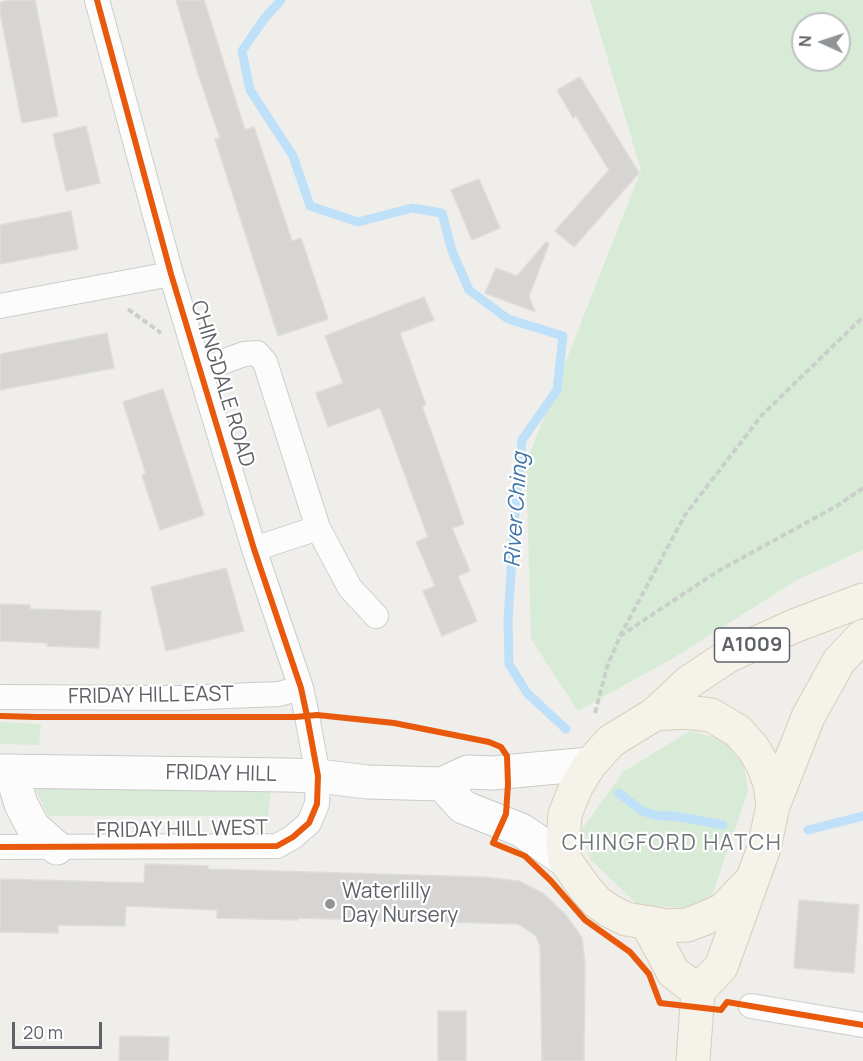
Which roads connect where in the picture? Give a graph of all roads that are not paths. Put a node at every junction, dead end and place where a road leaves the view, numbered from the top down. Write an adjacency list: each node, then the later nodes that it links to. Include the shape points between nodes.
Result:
1 (97, 0): 2 (street, CHINGDALE ROAD)
2 (171, 274): 3 (street); 4 (street, CHINGDALE ROAD)
3 (0, 306)
4 (199, 364): 5 (street, via 257,353 265,362); 6 (street, CHINGDALE ROAD)
5 (318, 528): 6 (street); 8 (street, via 350,588)
6 (254, 549): 10 (street, CHINGDALE ROAD)
7 (863, 600): 12 (main road, A1009, via 728,656 689,682)
8 (376, 616)
9 (863, 636): 17 (main road, via 839,661 808,717)
10 (301, 688): 11 (street, FRIDAY HILL EAST, via 279,694 180,698); 15 (street, CHINGDALE ROAD)
11 (0, 697)
12 (655, 714): 13 (main road, A1009); 17 (main road, A1009, via 711,715 738,730 753,748 770,784)
13 (598, 742): 16 (main road, FRIDAY HILL, via 492,773 468,772); 20 (main road, A1009, via 565,814)
14 (5, 771): 15 (main road, FRIDAY HILL); 19 (main road, via 33,827)
15 (318, 776): 16 (main road, FRIDAY HILL); 19 (street, FRIDAY HILL WEST, via 317,804 309,823 277,846)
16 (442, 784): 20 (main road, via 463,807 521,830)
17 (769, 826): 21 (main road)
18 (0, 847): 19 (street, FRIDAY HILL WEST)
19 (57, 848)
20 (565, 860): 22 (main road, via 597,902 609,911)
21 (753, 879): 22 (main road, via 723,910 704,920 687,925); 23 (main road, via 721,967)
22 (647, 923): 23 (main road, via 674,972)
23 (698, 992): 26 (main road)
24 (751, 1006): 25 (street)
25 (863, 1025)
26 (693, 1061)

